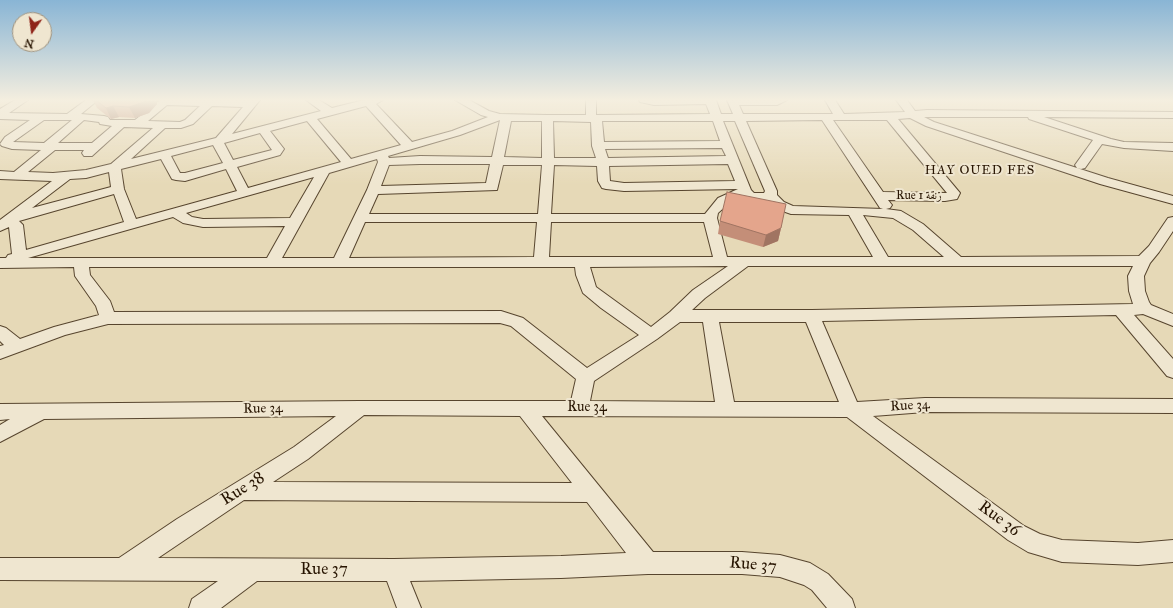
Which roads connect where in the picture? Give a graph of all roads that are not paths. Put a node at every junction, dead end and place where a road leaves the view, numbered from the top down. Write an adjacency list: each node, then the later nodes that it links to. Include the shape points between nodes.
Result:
1 (24, 128): 24 (street, via 6,144)
2 (69, 128): 24 (street)
3 (116, 128): 27 (street)
4 (158, 128): 39 (street)
5 (229, 128): 22 (street)
6 (269, 128): 20 (street)
7 (319, 128): 36 (street)
8 (395, 128): 25 (street)
9 (467, 128): 25 (street)
10 (501, 128): 33 (street)
11 (547, 128): 34 (street)
12 (595, 128): 26 (street)
13 (721, 128): 23 (street)
14 (744, 128): 48 (street, via 771,191)
15 (833, 128): 49 (street)
16 (900, 128): 49 (street, Rue 1 زنقة, via 954,193 945,197)
17 (943, 128): 50 (street, via 1104,181)
18 (969, 128): 38 (street)
19 (1067, 128): 21 (street)
20 (263, 130): 22 (street); 37 (street, via 277,147 277,151)
21 (1100, 139): 28 (street, via 1124,145); 38 (street)
22 (218, 140): 29 (street); 37 (street)
23 (727, 144): 26 (street); 32 (street)
24 (50, 146): 27 (street); 41 (street)
25 (409, 146): 31 (street)
26 (598, 146): 35 (street)
27 (95, 147): 30 (street)
28 (1173, 147)
29 (164, 154): 37 (street, via 176,176 180,177); 39 (street)
30 (85, 155)
31 (383, 158): 33 (street); 36 (street); 45 (street)
32 (733, 160): 35 (street); 43 (street)
33 (498, 161): 34 (street); 45 (street, via 493,185 490,187)
34 (548, 161): 35 (street); 55 (street)
35 (603, 162): 43 (street, via 604,181 606,185 613,187)
36 (348, 163): 40 (street)
37 (230, 164): 46 (street)
38 (1081, 165): 47 (street)
39 (115, 167): 42 (street); 44 (street)
40 (324, 170): 46 (street); 59 (street)
41 (5, 176): 42 (street)
42 (65, 177): 58 (street)
43 (744, 188): 48 (street, via 750,196 756,198); 56 (street, via 723,200)
44 (118, 189): 58 (street); 60 (street)
45 (373, 190): 54 (street)
46 (245, 193): 52 (street)
47 (1173, 195)
48 (770, 196): 51 (street, via 779,205 791,210)
49 (879, 196): 53 (street)
50 (1173, 200)
51 (854, 211): 53 (street); 65 (street)
52 (175, 213): 59 (street, via 188,220 203,223); 60 (street)
53 (890, 213): 66 (street, via 914,224)
54 (360, 218): 55 (street); 62 (street)
55 (544, 218): 56 (street); 63 (street)
56 (710, 218): 70 (street)
57 (1173, 221): 67 (street)
58 (7, 222): 61 (street, via 16,225)
59 (295, 222): 69 (street)
60 (132, 225): 61 (street)
61 (20, 256): 68 (street)
62 (340, 261): 63 (street); 69 (street)
63 (541, 261): 64 (street)
64 (582, 261): 70 (street); 81 (street, via 589,289)
65 (883, 261): 66 (street); 71 (street)
66 (957, 261): 67 (street)
67 (1143, 261): 74 (street, via 1136,276 1136,283 1141,304)
68 (0, 262): 72 (street)
69 (272, 262): 72 (street)
70 (721, 262): 71 (street)
71 (744, 262): 75 (street, via 699,294)
72 (80, 263): 78 (street, via 81,271 104,305)
73 (1120, 309): 74 (street); 77 (street); 84 (street)
74 (1145, 309): 79 (street)
75 (676, 316): 76 (street); 81 (street)
76 (710, 316): 77 (street); 90 (street)
77 (812, 316): 91 (street)
78 (108, 318): 82 (street); 85 (street, via 501,316 518,322)
79 (1173, 320)
80 (0, 332): 82 (street)
81 (651, 335): 85 (street)
82 (17, 346): 83 (street)
83 (0, 353)
84 (1173, 371)
85 (586, 377): 88 (street)
86 (1173, 406): 91 (street, Rue 34, via 925,405)
87 (360, 408): 89 (street, Rue 34); 93 (street, Rue 34); 95 (street, Rue 38, via 301,453)
88 (579, 408): 89 (street, Rue 34); 90 (street, Rue 34)
89 (525, 409): 96 (street)
90 (726, 409): 91 (street, Rue 34)
91 (851, 410): 97 (street, Rue 36, via 1016,533 1036,544 1062,551 1138,554)
92 (0, 412): 93 (street, Rue 34)
93 (40, 412): 94 (street)
94 (0, 434)
95 (240, 490): 96 (street); 99 (street, Rue 38)
96 (592, 493): 98 (street)
97 (1173, 551)
98 (648, 563): 102 (street, Rue 37); 105 (street, Rue 37, via 742,563 780,566 810,575 820,582)
99 (124, 568): 100 (street, Rue 37); 101 (street, Rue 37)
100 (0, 569)
101 (254, 570): 102 (street, Rue 37); 103 (street)
102 (394, 570): 104 (street)
103 (201, 608)
104 (409, 608)
105 (843, 608)

